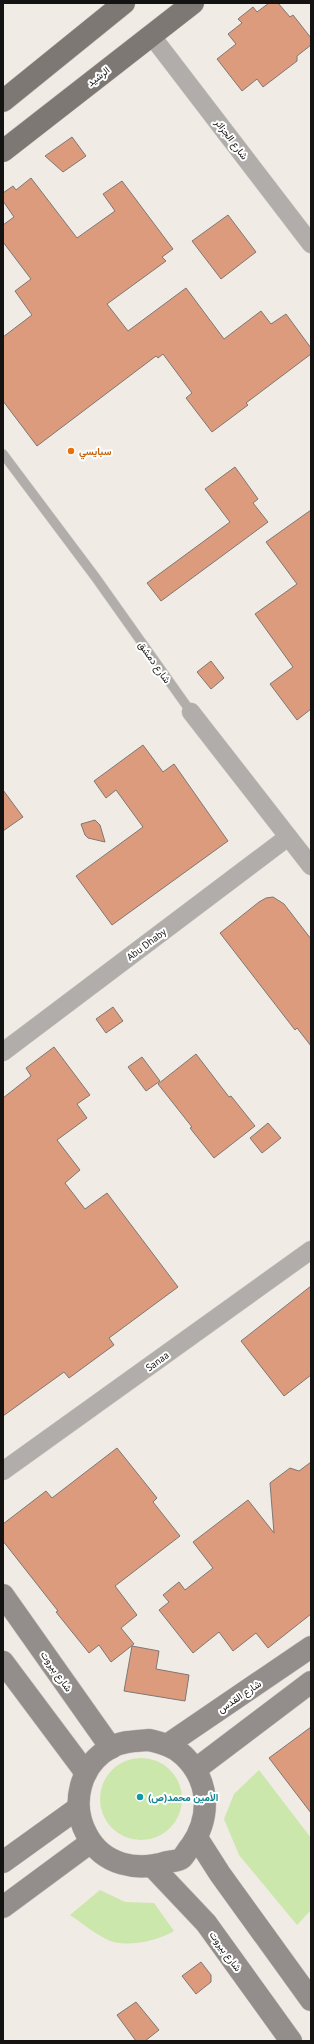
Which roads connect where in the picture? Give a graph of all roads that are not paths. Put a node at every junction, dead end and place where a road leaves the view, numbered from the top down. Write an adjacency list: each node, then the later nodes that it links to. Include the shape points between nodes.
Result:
1 (124, 3): 4 (main road)
2 (193, 3): 3 (main road, الرشيد)
3 (151, 35): 5 (main road, الرشيد); 6 (street, شارع الجزائر)
4 (3, 101)
5 (3, 151)
6 (311, 244)
7 (3, 454): 8 (lane, شارع دمشق, via 96,578)
8 (191, 712): 9 (street, شارع دمشق)
9 (288, 837): 10 (street, شارع دمشق); 11 (street, Abu Dhaby)
10 (311, 866)
11 (3, 1052)
12 (311, 1250): 13 (street, Sanaa)
13 (3, 1471)
14 (3, 1595): 19 (main road, شارع بيروت)
15 (311, 1647): 18 (main road, شارع القدس)
16 (3, 1662): 21 (main road)
17 (311, 1682): 20 (main road)
18 (167, 1745): 19 (main road, via 148,1740 130,1741); 20 (main road, via 183,1755)
19 (111, 1748): 21 (main road, via 97,1758)
20 (196, 1769): 23 (main road, via 204,1786 206,1803 204,1821)
21 (86, 1772): 22 (main road, via 79,1790)
22 (78, 1808): 24 (main road, via 82,1826); 25 (main road)
23 (197, 1838): 26 (main road, via 181,1859); 28 (main road)
24 (91, 1842): 26 (main road, via 103,1854 118,1863 136,1867); 27 (main road)
25 (3, 1862)
26 (153, 1866): 29 (main road, شارع بيروت, via 206,1922)
27 (3, 1907)
28 (311, 2000)
29 (291, 2041)

